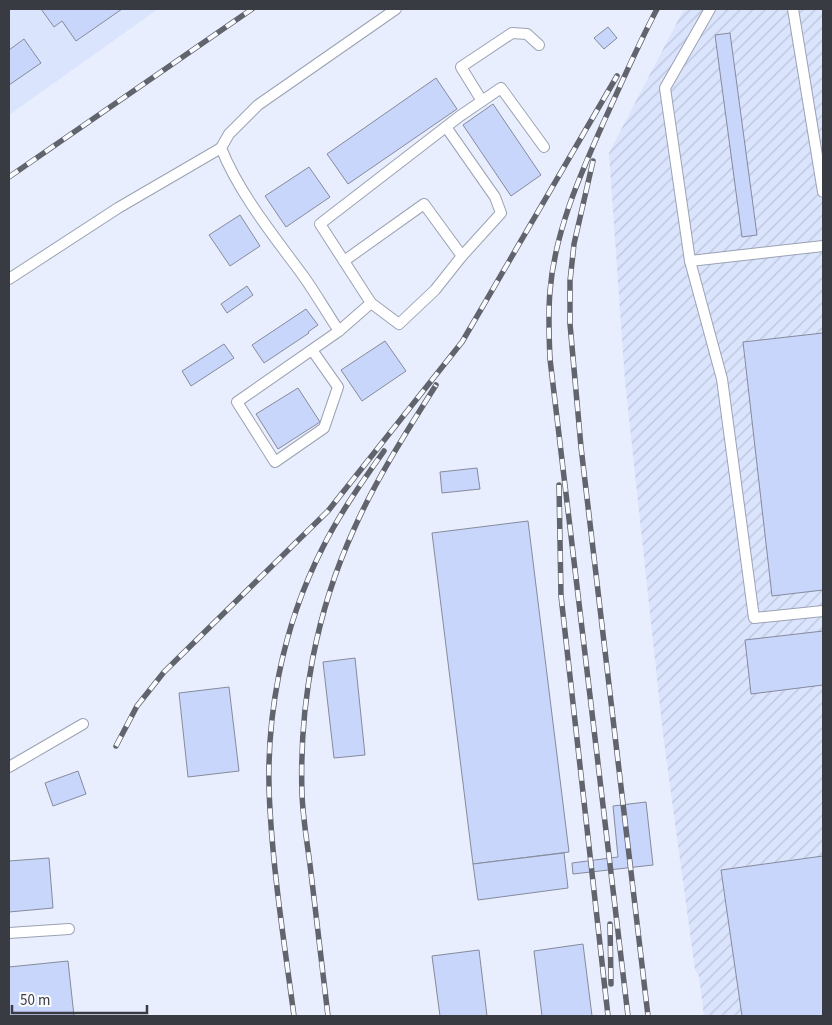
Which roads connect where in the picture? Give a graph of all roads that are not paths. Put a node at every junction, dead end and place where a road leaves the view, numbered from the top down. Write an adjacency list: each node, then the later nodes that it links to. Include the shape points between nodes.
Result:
1 (396, 9): 8 (lane, via 258,105 229,134)
2 (710, 9): 13 (lane, via 666,88)
3 (793, 9): 9 (lane)
4 (540, 45): 5 (lane, via 527,34 512,33 461,67)
5 (482, 101): 6 (lane); 7 (lane, via 500,88)
6 (446, 127): 11 (lane, via 495,197 501,213); 12 (lane, via 320,224)
7 (544, 147)
8 (221, 148): 14 (lane, via 118,208); 16 (lane, via 230,170)
9 (823, 192)
10 (823, 246): 13 (lane)
11 (462, 256): 12 (lane, via 424,204); 15 (lane, via 435,290 399,324)
12 (344, 261): 15 (lane)
13 (690, 261): 18 (lane, via 722,379 754,618)
14 (9, 278)
15 (371, 303): 16 (lane)
16 (339, 331): 17 (lane)
17 (312, 350): 17 (lane, via 237,402 275,462 324,428 338,387)
18 (823, 611)
19 (82, 724): 20 (lane)
20 (9, 766)
21 (69, 929): 22 (lane)
22 (9, 933)

